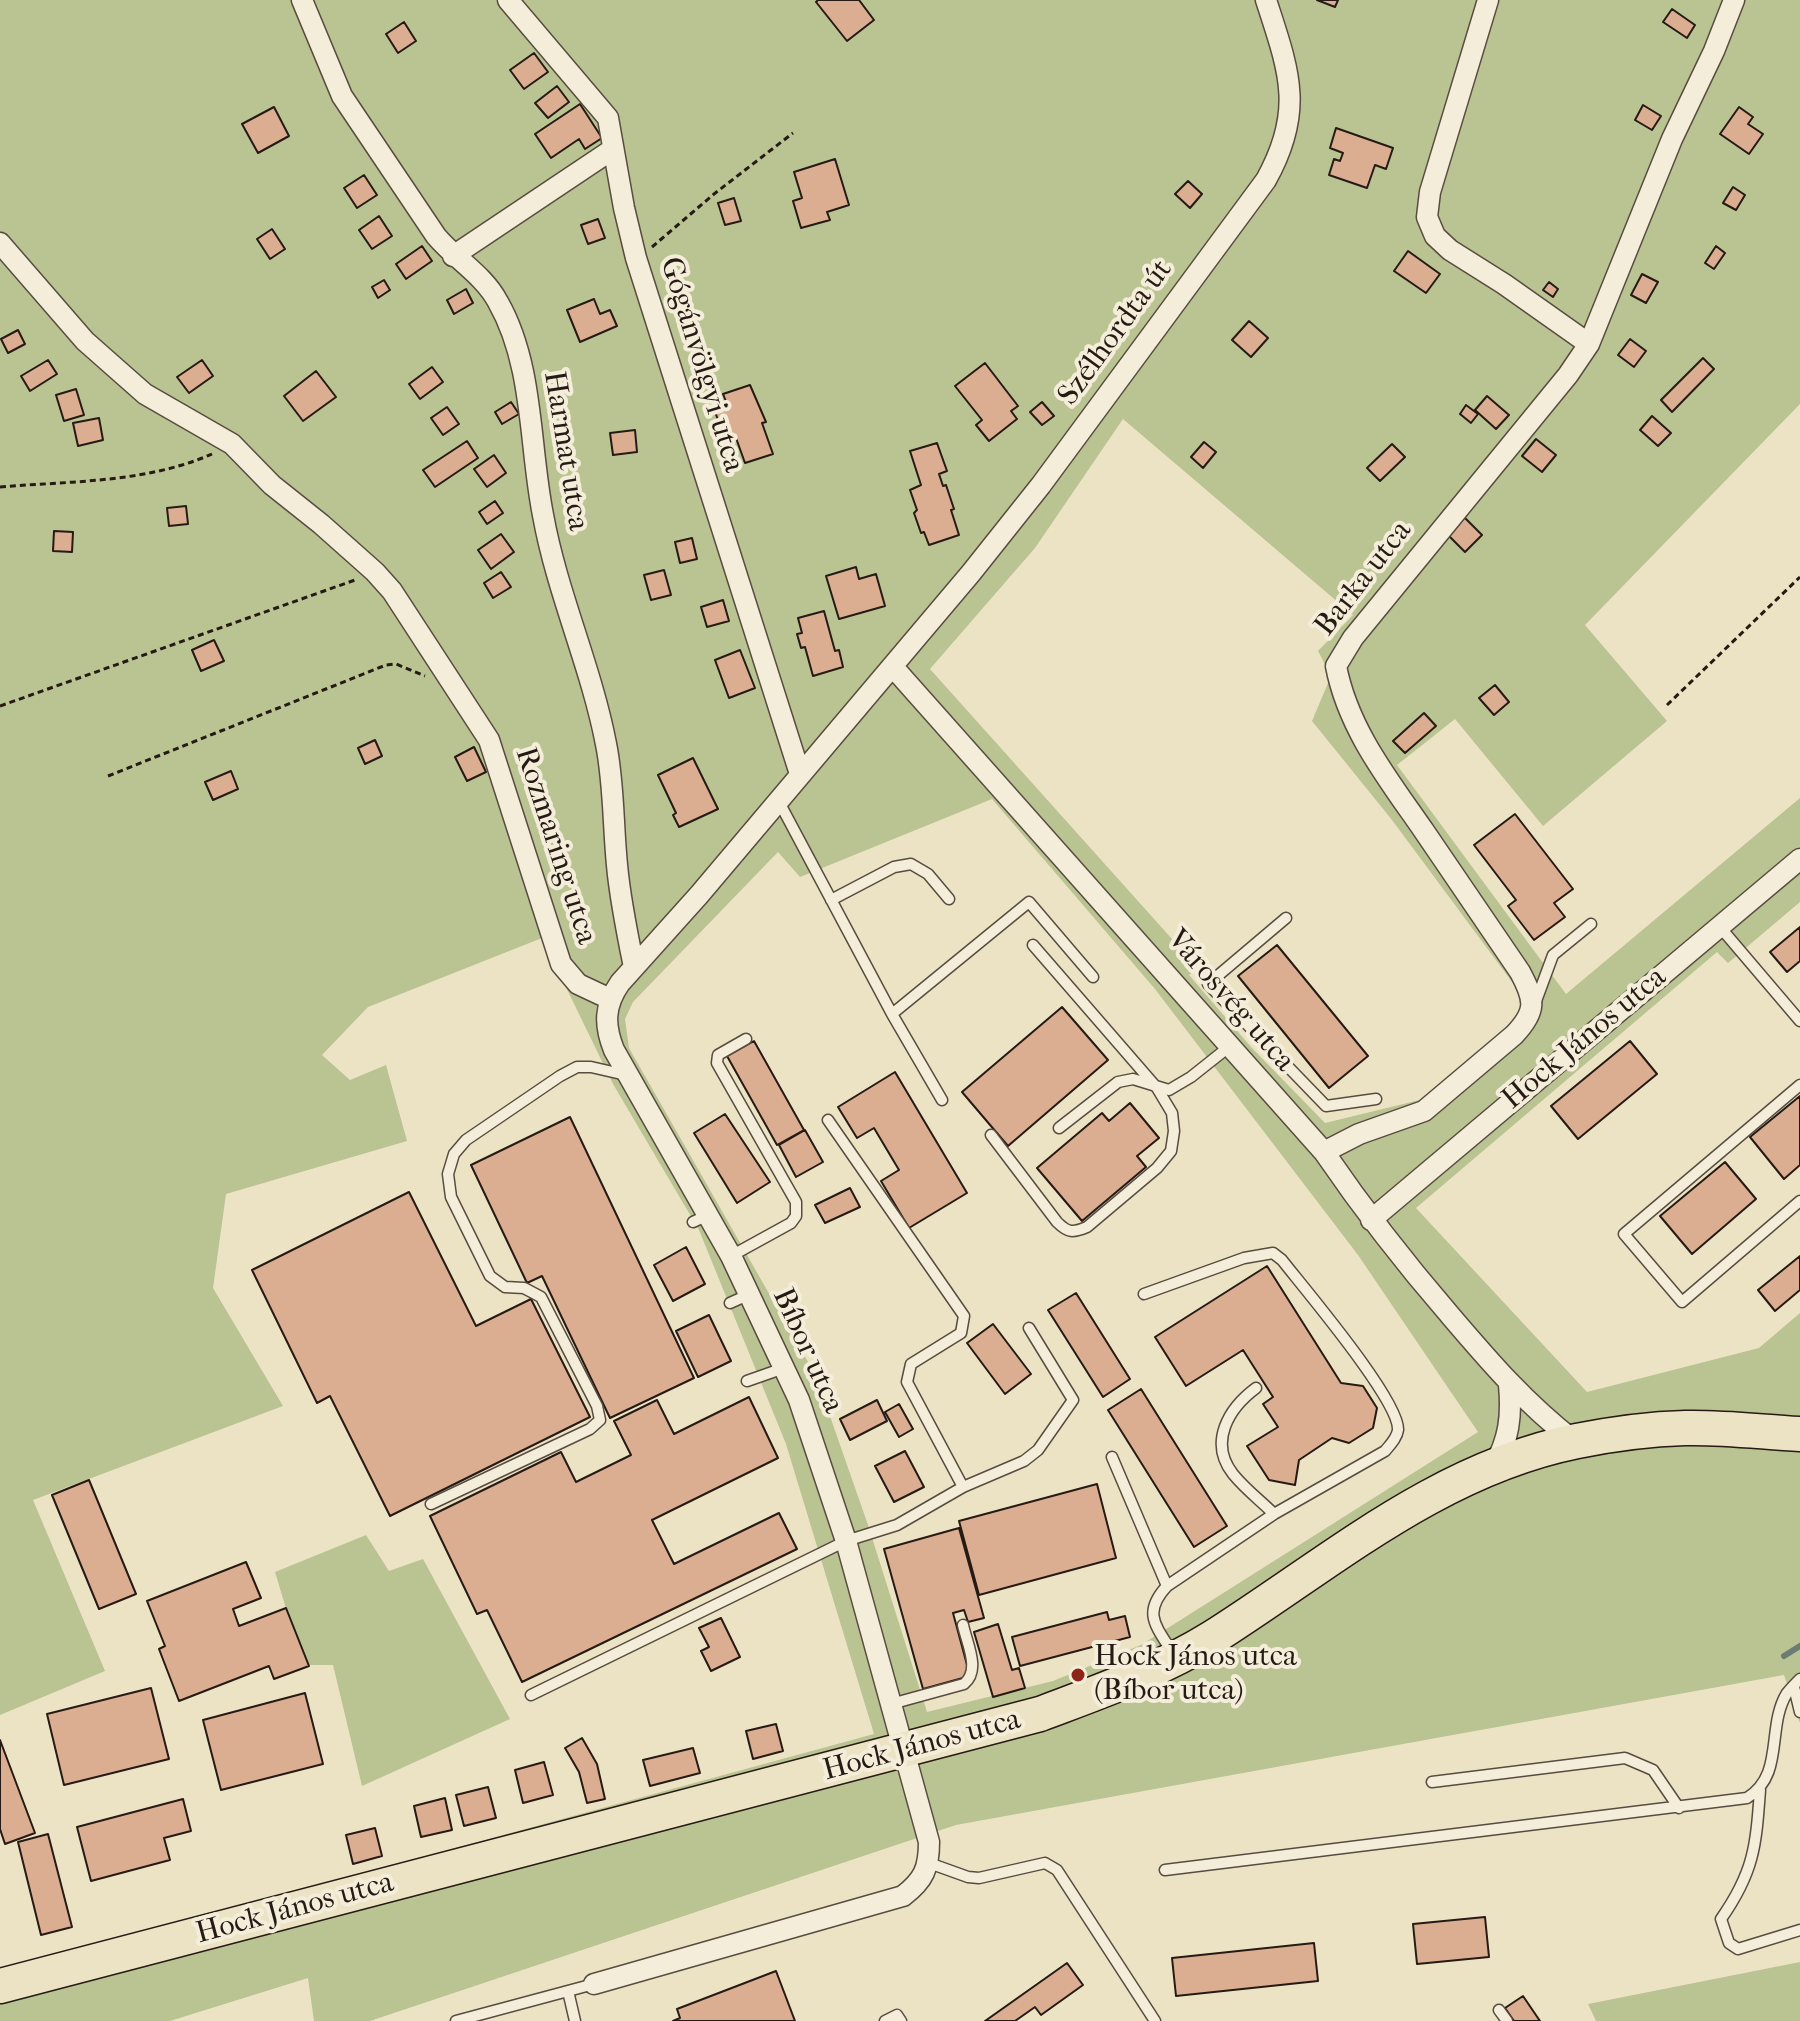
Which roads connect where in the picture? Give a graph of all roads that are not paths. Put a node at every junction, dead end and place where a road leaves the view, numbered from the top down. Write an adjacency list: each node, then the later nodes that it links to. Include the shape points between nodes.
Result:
1 (302, 0): 8 (street, Harmat utca, via 342,96)
2 (508, 0): 6 (street, Gógánvölgyi utca, via 608,118)
3 (1266, 0): 10 (street, Szélhordta út, via 1287,64 1290,92 1288,133 1281,153 1254,198 1041,485)
4 (1488, 0): 9 (street, via 1427,217 1435,236 1450,250)
5 (1734, 0): 9 (street, Barka utca)
6 (613, 149): 8 (street); 11 (street, Gógánvölgyi utca, via 636,258)
7 (0, 243): 22 (street, Rozmaring utca, via 68,324 123,374 164,406 232,444 392,591 489,740 561,964 578,984)
8 (453, 256): 20 (street, Harmat utca, via 491,290 516,343 547,540 607,748 617,867)
9 (1589, 344): 25 (street, Barka utca, via 1336,666 1354,724 1520,972 1530,991)
10 (893, 667): 11 (street, Rozmaring utca); 23 (street, Városvég utca)
11 (800, 774): 12 (street, Rozmaring utca)
12 (778, 800): 15 (lane); 20 (street, Rozmaring utca)
13 (1800, 859): 18 (street, Hock János utca)
14 (949, 899): 15 (lane, via 928,874 911,864 894,867)
15 (831, 900): 24 (lane)
16 (1286, 918): 23 (lane, via 1208,984)
17 (1591, 924): 25 (lane, via 1553,955)
18 (1720, 927): 26 (lane); 39 (street, Hock János utca)
19 (1033, 945): 31 (lane)
20 (634, 967): 22 (street, Rozmaring utca)
21 (1093, 977): 24 (lane, via 1029,902)
22 (610, 999): 29 (street, Bíbor utca, via 608,1031)
23 (1218, 1013): 28 (street, Városvég utca); 32 (lane, via 1326,1106)
24 (892, 1014): 33 (lane)
25 (1530, 1014): 37 (street, via 1514,1035 1424,1111)
26 (1800, 1021)
27 (746, 1039): 40 (lane, via 718,1055 717,1063 797,1210 791,1223)
28 (1230, 1046): 31 (lane, via 1179,1086); 37 (street, Városvég utca)
29 (628, 1075): 40 (street, Bíbor utca, via 701,1218); 54 (lane, via 577,1067 466,1140 454,1154 448,1174 451,1197 490,1276 505,1287 524,1288 541,1297 600,1420)
30 (1800, 1085): 38 (lane, via 1624,1234 1682,1302)
31 (1157, 1088): 35 (lane, via 1133,1079 1118,1082); 36 (lane, via 1172,1113 1171,1151 1087,1227 1074,1232 1057,1222)
32 (1376, 1099)
33 (942, 1100)
34 (828, 1120): 53 (lane, via 964,1316 961,1333 911,1364 907,1382)
35 (1059, 1128)
36 (991, 1135)
37 (1324, 1152): 39 (street, Városvég utca)
38 (1800, 1201)
39 (1371, 1220): 47 (street, Városvég utca)
40 (731, 1256): 41 (street, Bíbor utca)
41 (750, 1294): 43 (lane); 45 (street, Bíbor utca)
42 (1144, 1294): 55 (lane, via 1244,1258 1273,1253 1339,1328 1393,1412 1398,1429 1385,1451)
43 (730, 1303)
44 (1029, 1328): 53 (lane, via 1073,1400 1038,1450)
45 (784, 1368): 46 (lane); 56 (street, Bíbor utca)
46 (747, 1381)
47 (1509, 1385): 50 (street, Városvég utca); 52 (street, via 1511,1421)
48 (1256, 1388): 55 (lane, via 1227,1419 1222,1445 1232,1473)
49 (1800, 1434): 50 (main road, Hock János utca, via 1688,1427)
50 (1574, 1441): 52 (main road, Hock János utca)
51 (1112, 1457): 57 (lane)
52 (1494, 1466): 59 (main road, Hock János utca, via 1420,1500)
53 (963, 1487): 56 (lane, via 897,1525)
54 (431, 1504)
55 (1274, 1514): 57 (lane)
56 (846, 1541): 61 (lane); 62 (street, Bíbor utca)
57 (1167, 1586): 59 (lane, via 1155,1598 1153,1621)
58 (963, 1625): 62 (lane, via 974,1669 971,1678)
59 (1175, 1657): 64 (main road, Hock János utca, via 1040,1714)
60 (1797, 1683): 63 (lane); 66 (lane, via 1781,1709 1769,1773)
61 (531, 1695)
62 (891, 1704): 64 (street, Bíbor utca)
63 (1800, 1712)
64 (905, 1751): 68 (street, Bíbor utca, via 929,1842); 72 (main road, Hock János utca)
65 (1432, 1782): 67 (lane, via 1625,1758 1653,1770)
66 (1760, 1790): 67 (lane, via 1747,1798); 70 (lane, via 1748,1874 1721,1919 1729,1943 1738,1949)
67 (1679, 1808): 69 (lane)
68 (929, 1863): 71 (street, via 903,1896); 79 (lane, via 979,1878 1045,1863 1057,1870)
69 (1165, 1870)
70 (1800, 1930)
71 (594, 1984): 73 (lane)
72 (0, 1986)
73 (568, 1991): 75 (lane); 76 (lane)
74 (1499, 2010): 80 (lane)
75 (456, 2021)
76 (575, 2021)
77 (885, 2021): 78 (lane, via 897,2015)
78 (901, 2021)
79 (1155, 2021)
80 (1507, 2021)

